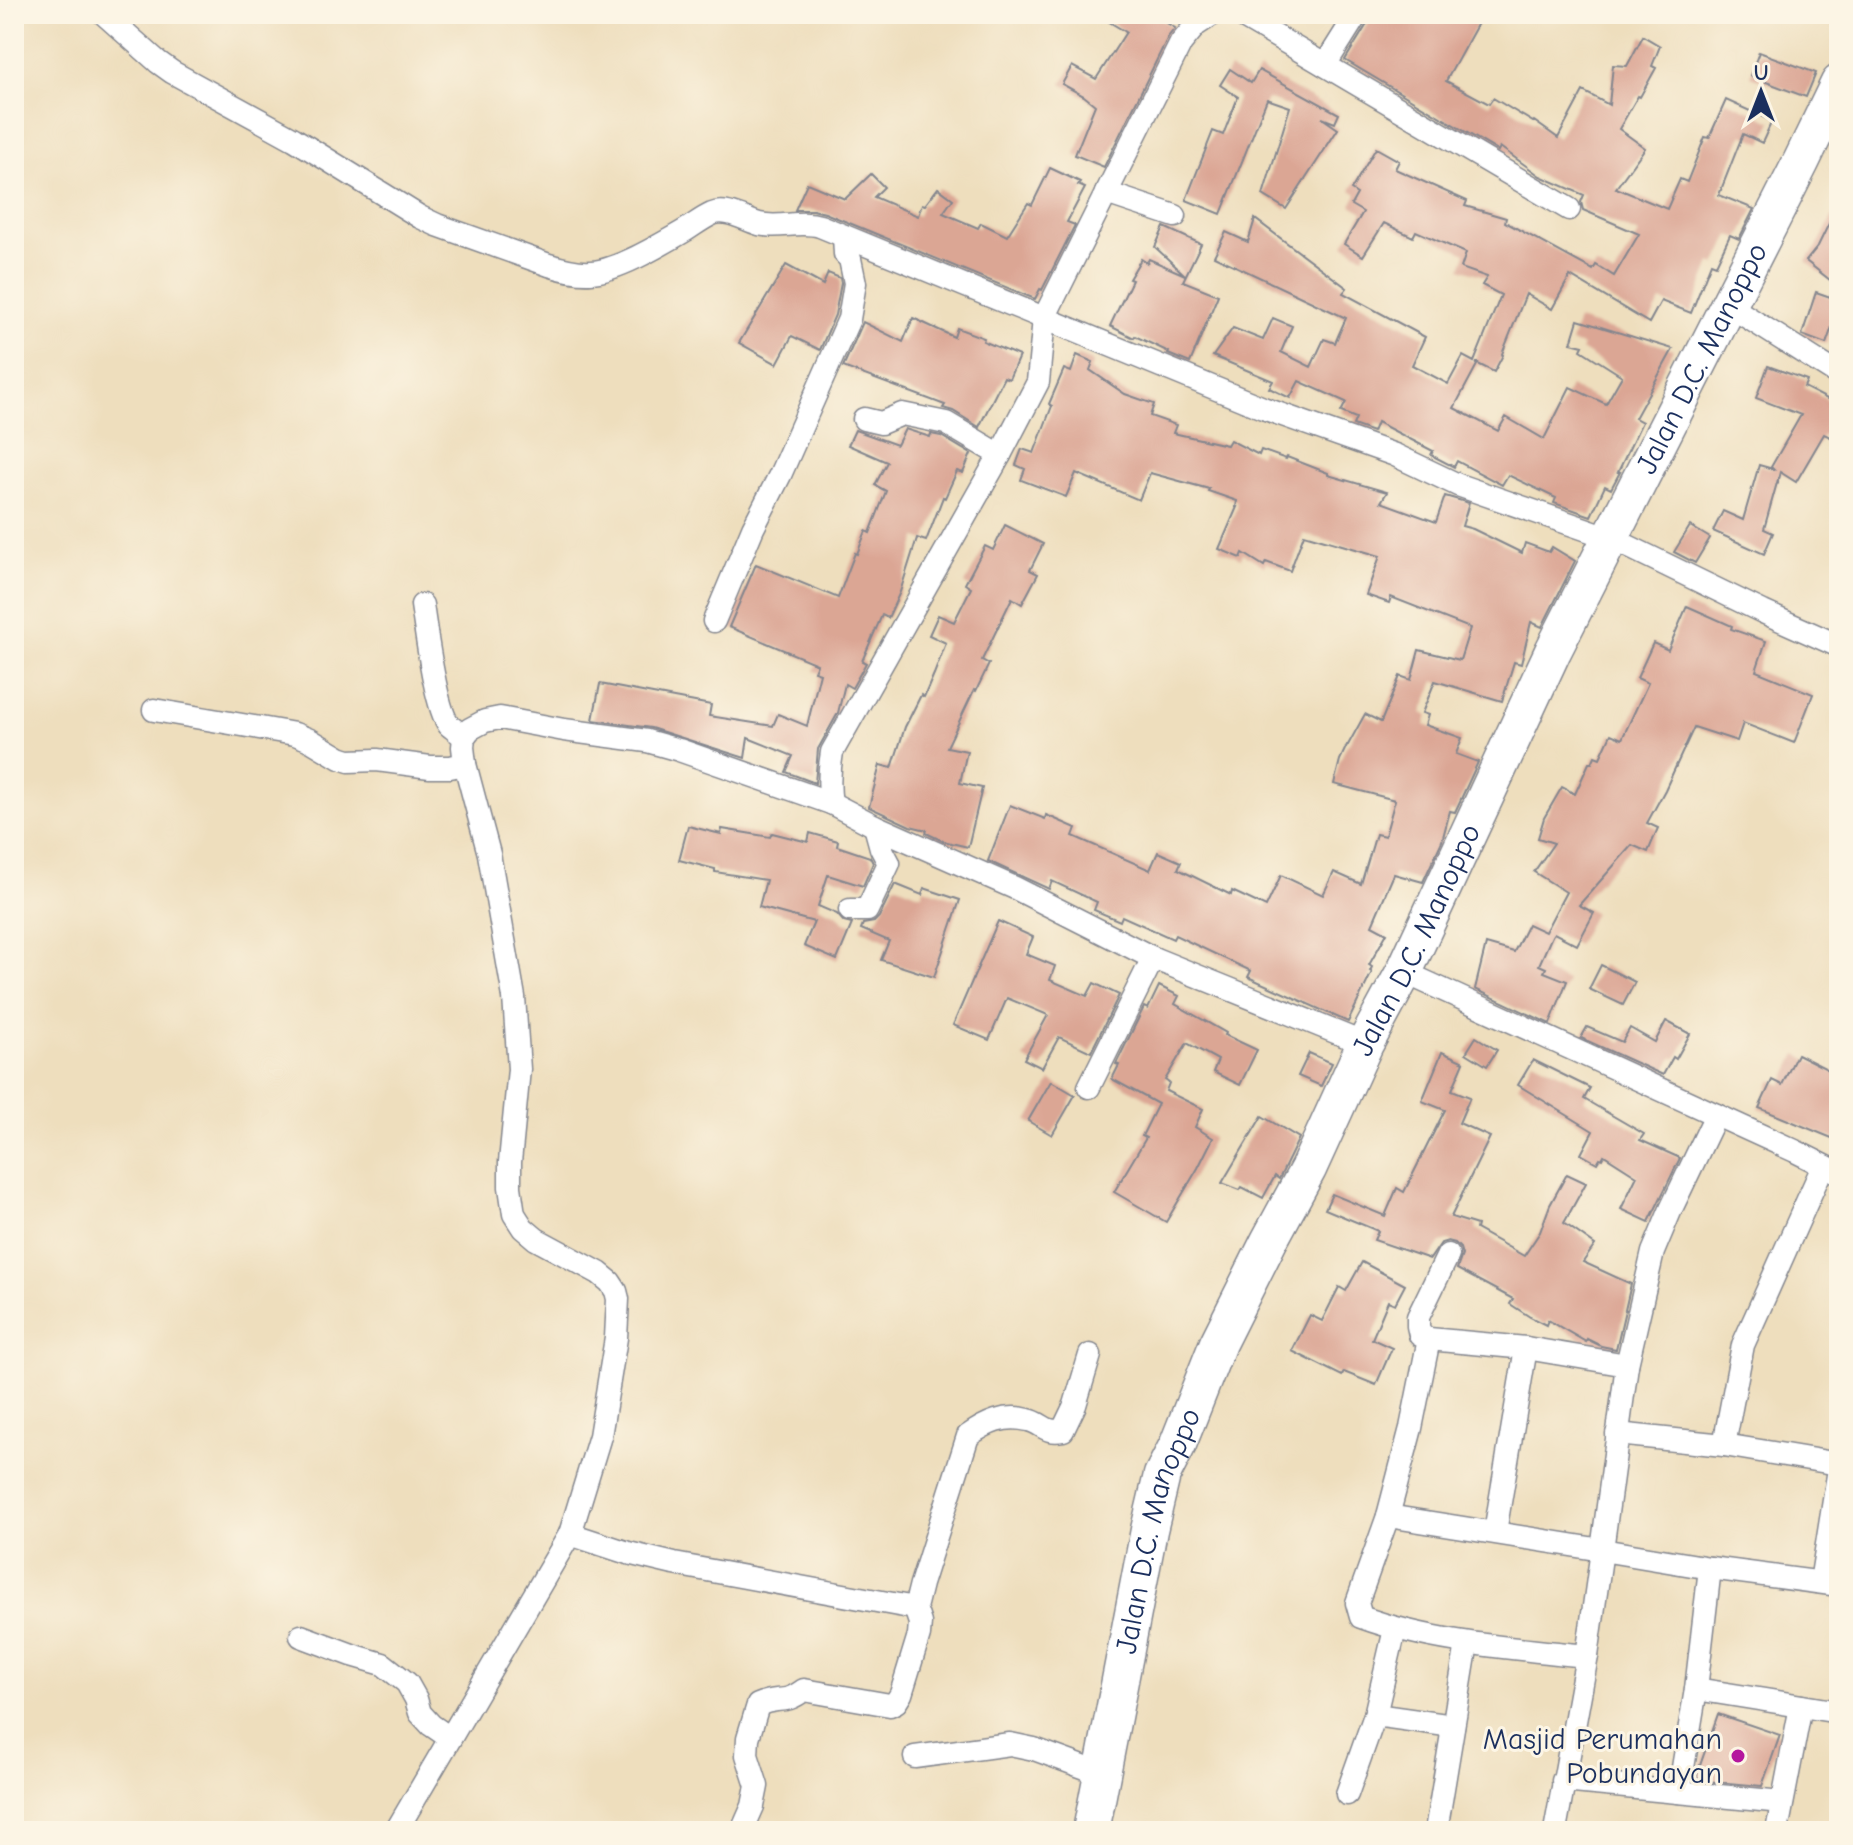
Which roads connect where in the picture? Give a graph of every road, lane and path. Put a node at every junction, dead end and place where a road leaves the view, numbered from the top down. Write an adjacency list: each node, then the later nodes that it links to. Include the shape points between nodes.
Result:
1 (104, 14): 10 (street, via 172,72 420,217 567,271 605,270 713,213 771,226 811,224)
2 (1213, 14): 7 (street, via 1181,43)
3 (1238, 14): 5 (street)
4 (1357, 14): 5 (street)
5 (1325, 65): 8 (street)
6 (1835, 104): 11 (highway, Jalan D.C. Manoppo)
7 (1106, 193): 9 (street); 12 (street)
8 (1569, 209)
9 (1175, 216)
10 (844, 236): 12 (street); 18 (street, via 855,283 849,319)
11 (1728, 305): 13 (street); 16 (highway, Jalan D.C. Manoppo)
12 (1044, 318): 15 (street, via 1038,382); 16 (street, via 1263,408 1395,455 1458,485)
13 (1839, 375)
14 (864, 419): 15 (street, via 881,423 902,414 946,423)
15 (1000, 455): 23 (street, via 832,752)
16 (1611, 538): 19 (street); 27 (highway, Jalan D.C. Manoppo)
17 (422, 605): 21 (street, via 442,710 449,725)
18 (714, 621)
19 (1839, 646)
20 (154, 710): 22 (street, via 295,734 349,761)
21 (464, 737): 22 (street); 23 (street, via 485,721 500,718 647,741)
22 (465, 764): 42 (street, via 489,854 514,997 519,1069 510,1162 514,1214 536,1239 599,1273 618,1299 600,1436)
23 (831, 803): 24 (street)
24 (875, 826): 25 (street, via 889,863 867,910); 26 (street, via 1015,888)
25 (850, 910)
26 (1153, 958): 28 (street); 29 (street)
27 (1404, 972): 28 (highway, Jalan D.C. Manoppo); 30 (street)
28 (1365, 1044): 58 (highway, Jalan D.C. Manoppo, via 1218,1343 1162,1475)
29 (1089, 1087)
30 (1716, 1115): 31 (street); 36 (street, via 1653,1252)
31 (1831, 1169): 38 (street, via 1753,1319)
32 (1448, 1255): 33 (street, via 1418,1317 1420,1335)
33 (1429, 1339): 34 (street); 40 (street)
34 (1526, 1348): 36 (street); 41 (street)
35 (1090, 1355): 46 (street, via 1063,1430 1007,1418 968,1436)
36 (1627, 1365): 37 (street)
37 (1617, 1434): 38 (street); 43 (street)
38 (1724, 1445): 39 (street)
39 (1839, 1466): 45 (street)
40 (1388, 1516): 41 (street); 47 (street, via 1357,1607 1361,1617)
41 (1495, 1532): 43 (street)
42 (570, 1534): 46 (street, via 674,1564); 56 (street)
43 (1602, 1550): 44 (street); 50 (street)
44 (1710, 1568): 45 (street); 51 (street)
45 (1830, 1583)
46 (915, 1608): 64 (street, via 919,1635 896,1702 804,1690 758,1705 747,1755 757,1786)
47 (1395, 1629): 49 (street); 54 (street)
48 (301, 1636): 56 (street, via 383,1664 407,1683 420,1713)
49 (1467, 1643): 50 (street); 55 (street)
50 (1587, 1656): 59 (street)
51 (1696, 1689): 52 (street); 60 (street)
52 (1801, 1706): 53 (street); 62 (street)
53 (1839, 1712)
54 (1375, 1715): 55 (street); 61 (street)
55 (1453, 1726): 66 (street)
56 (450, 1738): 63 (street)
57 (915, 1757): 58 (street, via 1010,1744)
58 (1102, 1774): 65 (highway, Jalan D.C. Manoppo)
59 (1563, 1781): 60 (street); 67 (street)
60 (1679, 1792): 62 (street)
61 (1347, 1794)
62 (1782, 1802): 68 (street)
63 (396, 1831)
64 (742, 1831)
65 (1091, 1831)
66 (1436, 1831)
67 (1555, 1831)
68 (1777, 1831)

